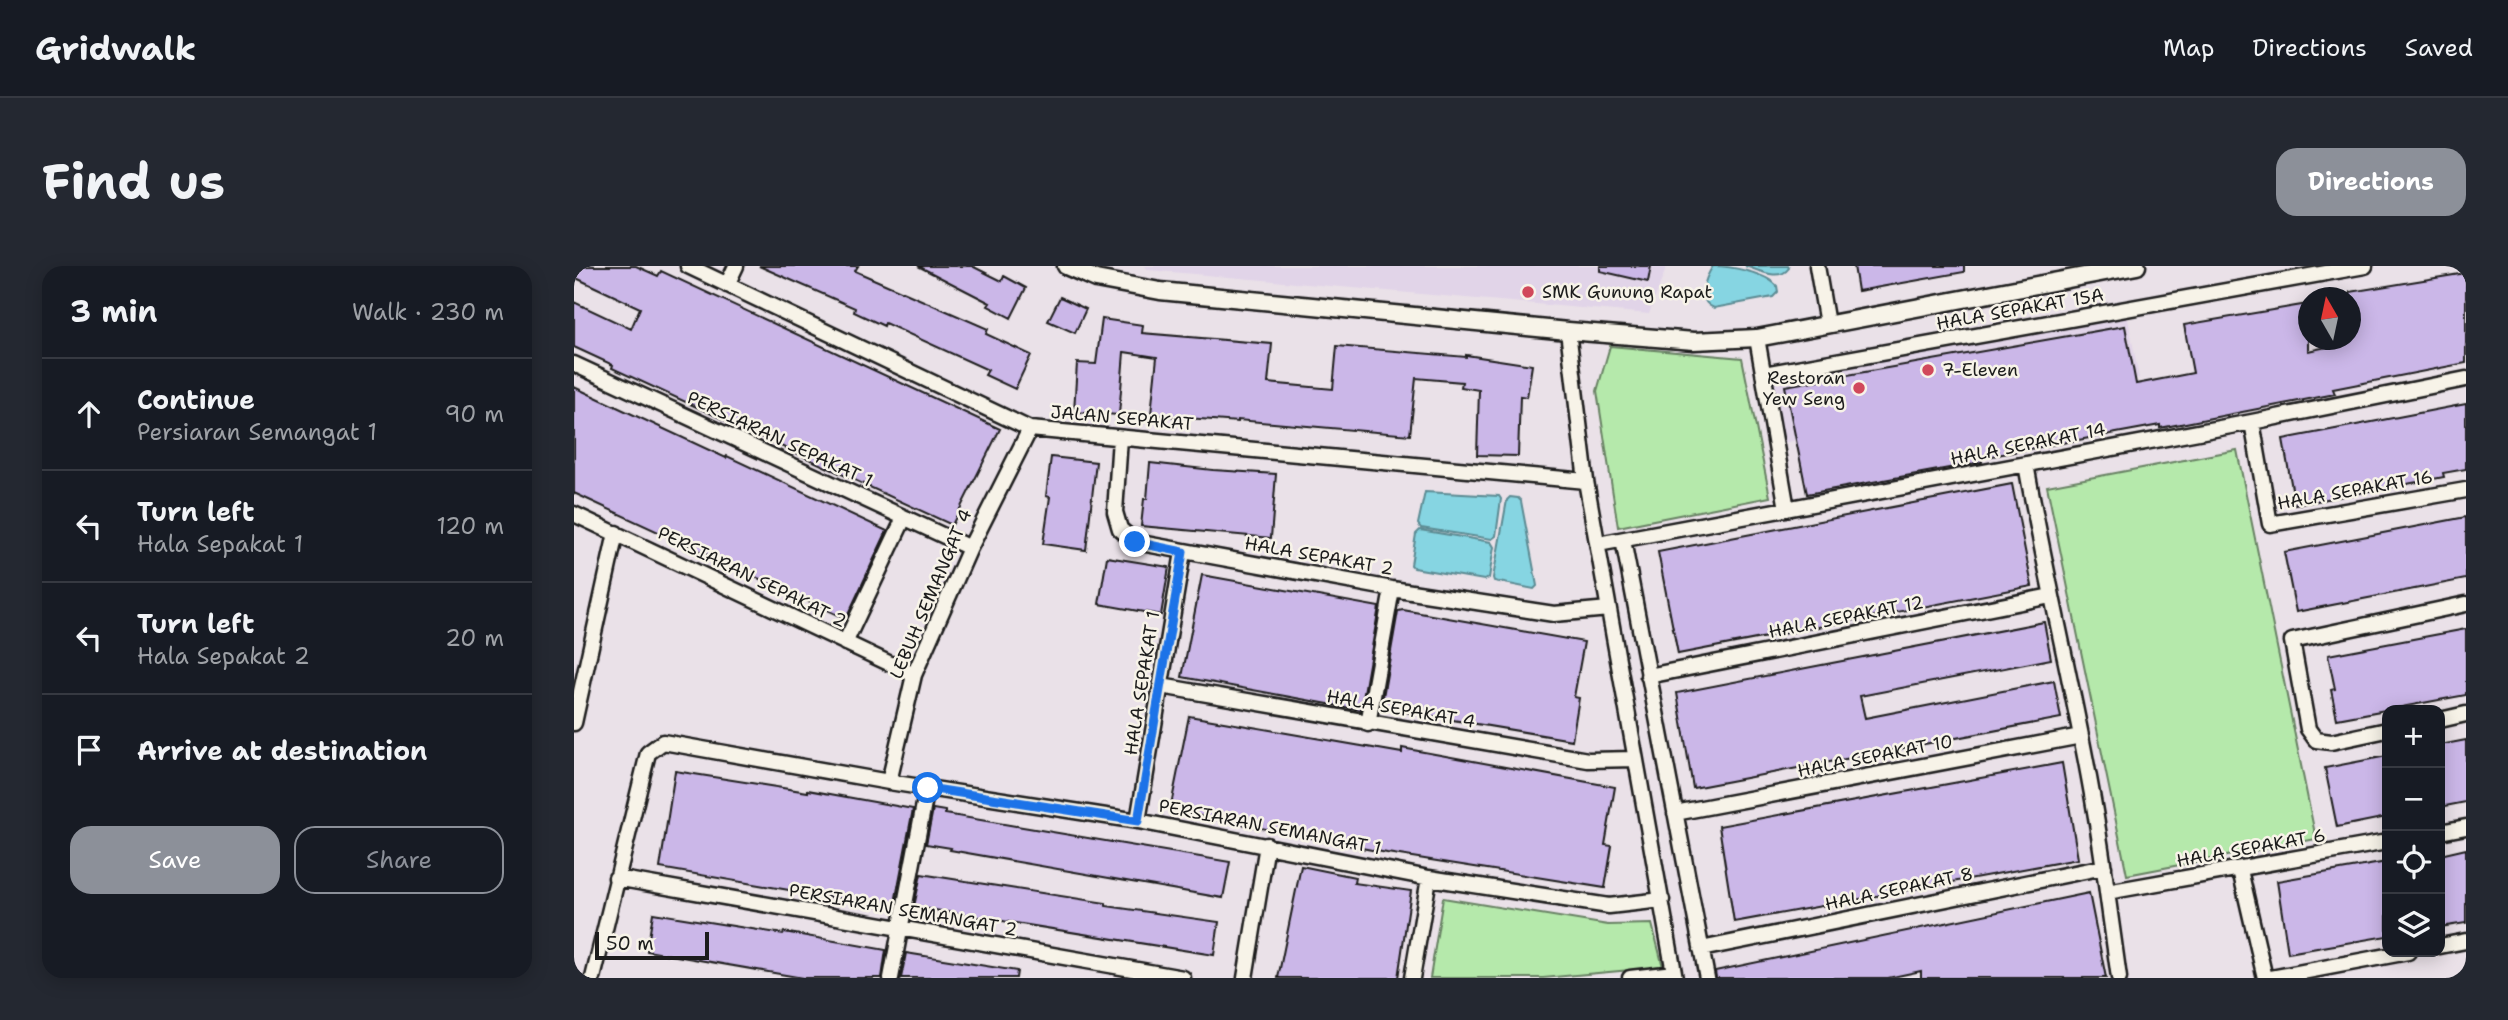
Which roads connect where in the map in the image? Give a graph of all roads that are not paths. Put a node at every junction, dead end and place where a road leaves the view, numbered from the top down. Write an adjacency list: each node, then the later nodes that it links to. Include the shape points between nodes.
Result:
1 (688, 266): 7 (street, JALAN SEPAKAT)
2 (736, 266): 7 (street)
3 (1066, 266): 9 (street, via 1096,279 1160,291)
4 (1817, 266): 8 (street)
5 (2137, 266): 8 (street)
6 (2365, 266): 12 (street, HALA SEPAKAT 15A)
7 (727, 285): 15 (street, JALAN SEPAKAT)
8 (1827, 324): 10 (street)
9 (1568, 331): 10 (street, via 1694,341); 18 (street)
10 (1757, 338): 12 (street)
11 (574, 364): 22 (street, PERSIARAN SEPAKAT 1)
12 (1764, 374): 20 (street)
13 (2466, 379): 14 (street, HALA SEPAKAT 14)
14 (2252, 422): 17 (street, HALA SEPAKAT 14); 19 (street, HALA SEPAKAT 16, via 2270,524)
15 (1030, 429): 16 (street, JALAN SEPAKAT); 26 (street, LEBUH SEMANGAT 4)
16 (1120, 438): 18 (street, JALAN SEPAKAT); 27 (street, HALA SEPAKAT 2, via 1115,512 1120,529 1135,542)
17 (2026, 464): 20 (street, HALA SEPAKAT 14); 29 (street)
18 (1586, 481): 25 (street)
19 (2466, 490)
20 (1787, 509): 24 (street, HALA SEPAKAT 14)
21 (574, 514): 23 (street, PERSIARAN SEPAKAT 2)
22 (904, 518): 26 (street, PERSIARAN SEPAKAT 1); 32 (street)
23 (615, 533): 32 (street, PERSIARAN SEPAKAT 2); 38 (street)
24 (1623, 540): 25 (street, HALA SEPAKAT 14); 34 (street)
25 (1598, 544): 31 (street)
26 (970, 548): 33 (street, LEBUH SEMANGAT 4)
27 (1183, 552): 28 (street, HALA SEPAKAT 2); 35 (street, HALA SEPAKAT 1)
28 (1392, 589): 31 (street, HALA SEPAKAT 2, via 1553,614); 39 (street)
29 (2051, 596): 34 (street, HALA SEPAKAT 12); 41 (street)
30 (2466, 604): 40 (street, via 2292,641 2308,729 2316,740 2331,742)
31 (1609, 609): 42 (street)
32 (845, 643): 33 (street, PERSIARAN SEPAKAT 2)
33 (914, 675): 43 (street, LEBUH SEMANGAT 4)
34 (1648, 676): 45 (street)
35 (1161, 686): 39 (street, HALA SEPAKAT 4); 46 (street, HALA SEPAKAT 1)
36 (2466, 714): 37 (street)
37 (2445, 719)
38 (574, 723)
39 (1368, 724): 42 (street, HALA SEPAKAT 4, via 1588,760)
40 (2382, 731)
41 (2081, 736): 45 (street, HALA SEPAKAT 10); 51 (street)
42 (1635, 759): 56 (street)
43 (890, 782): 44 (street, PERSIARAN SEMANGAT 1); 53 (street, PERSIARAN SEMANGAT 1, via 663,742 648,753)
44 (928, 788): 46 (street, PERSIARAN SEMANGAT 1); 57 (street)
45 (1675, 813): 60 (street)
46 (1138, 821): 50 (street, PERSIARAN SEMANGAT 1)
47 (2466, 827): 48 (street)
48 (2445, 831)
49 (2382, 843): 52 (street, HALA SEPAKAT 6)
50 (1267, 845): 54 (street, PERSIARAN SEMANGAT 1); 66 (street)
51 (2104, 867): 55 (street); 60 (street, HALA SEPAKAT 8)
52 (2240, 870): 55 (street, HALA SEPAKAT 6); 71 (street)
53 (616, 878): 57 (street, PERSIARAN SEMANGAT 2); 63 (street, PERSIARAN SEMANGAT 1)
54 (1429, 878): 56 (street, PERSIARAN SEMANGAT 1, via 1609,906); 67 (street)
55 (2106, 892): 70 (street)
56 (1662, 900): 62 (street)
57 (900, 930): 64 (street); 65 (street, PERSIARAN SEMANGAT 2)
58 (2466, 941): 59 (street)
59 (2445, 945)
60 (1701, 949): 69 (street)
61 (2382, 957): 72 (street)
62 (1674, 976): 68 (street)
63 (593, 978)
64 (891, 978)
65 (1183, 978)
66 (1245, 978)
67 (1412, 978)
68 (1630, 978)
69 (1707, 978)
70 (2119, 978)
71 (2265, 978)
72 (2271, 978)

